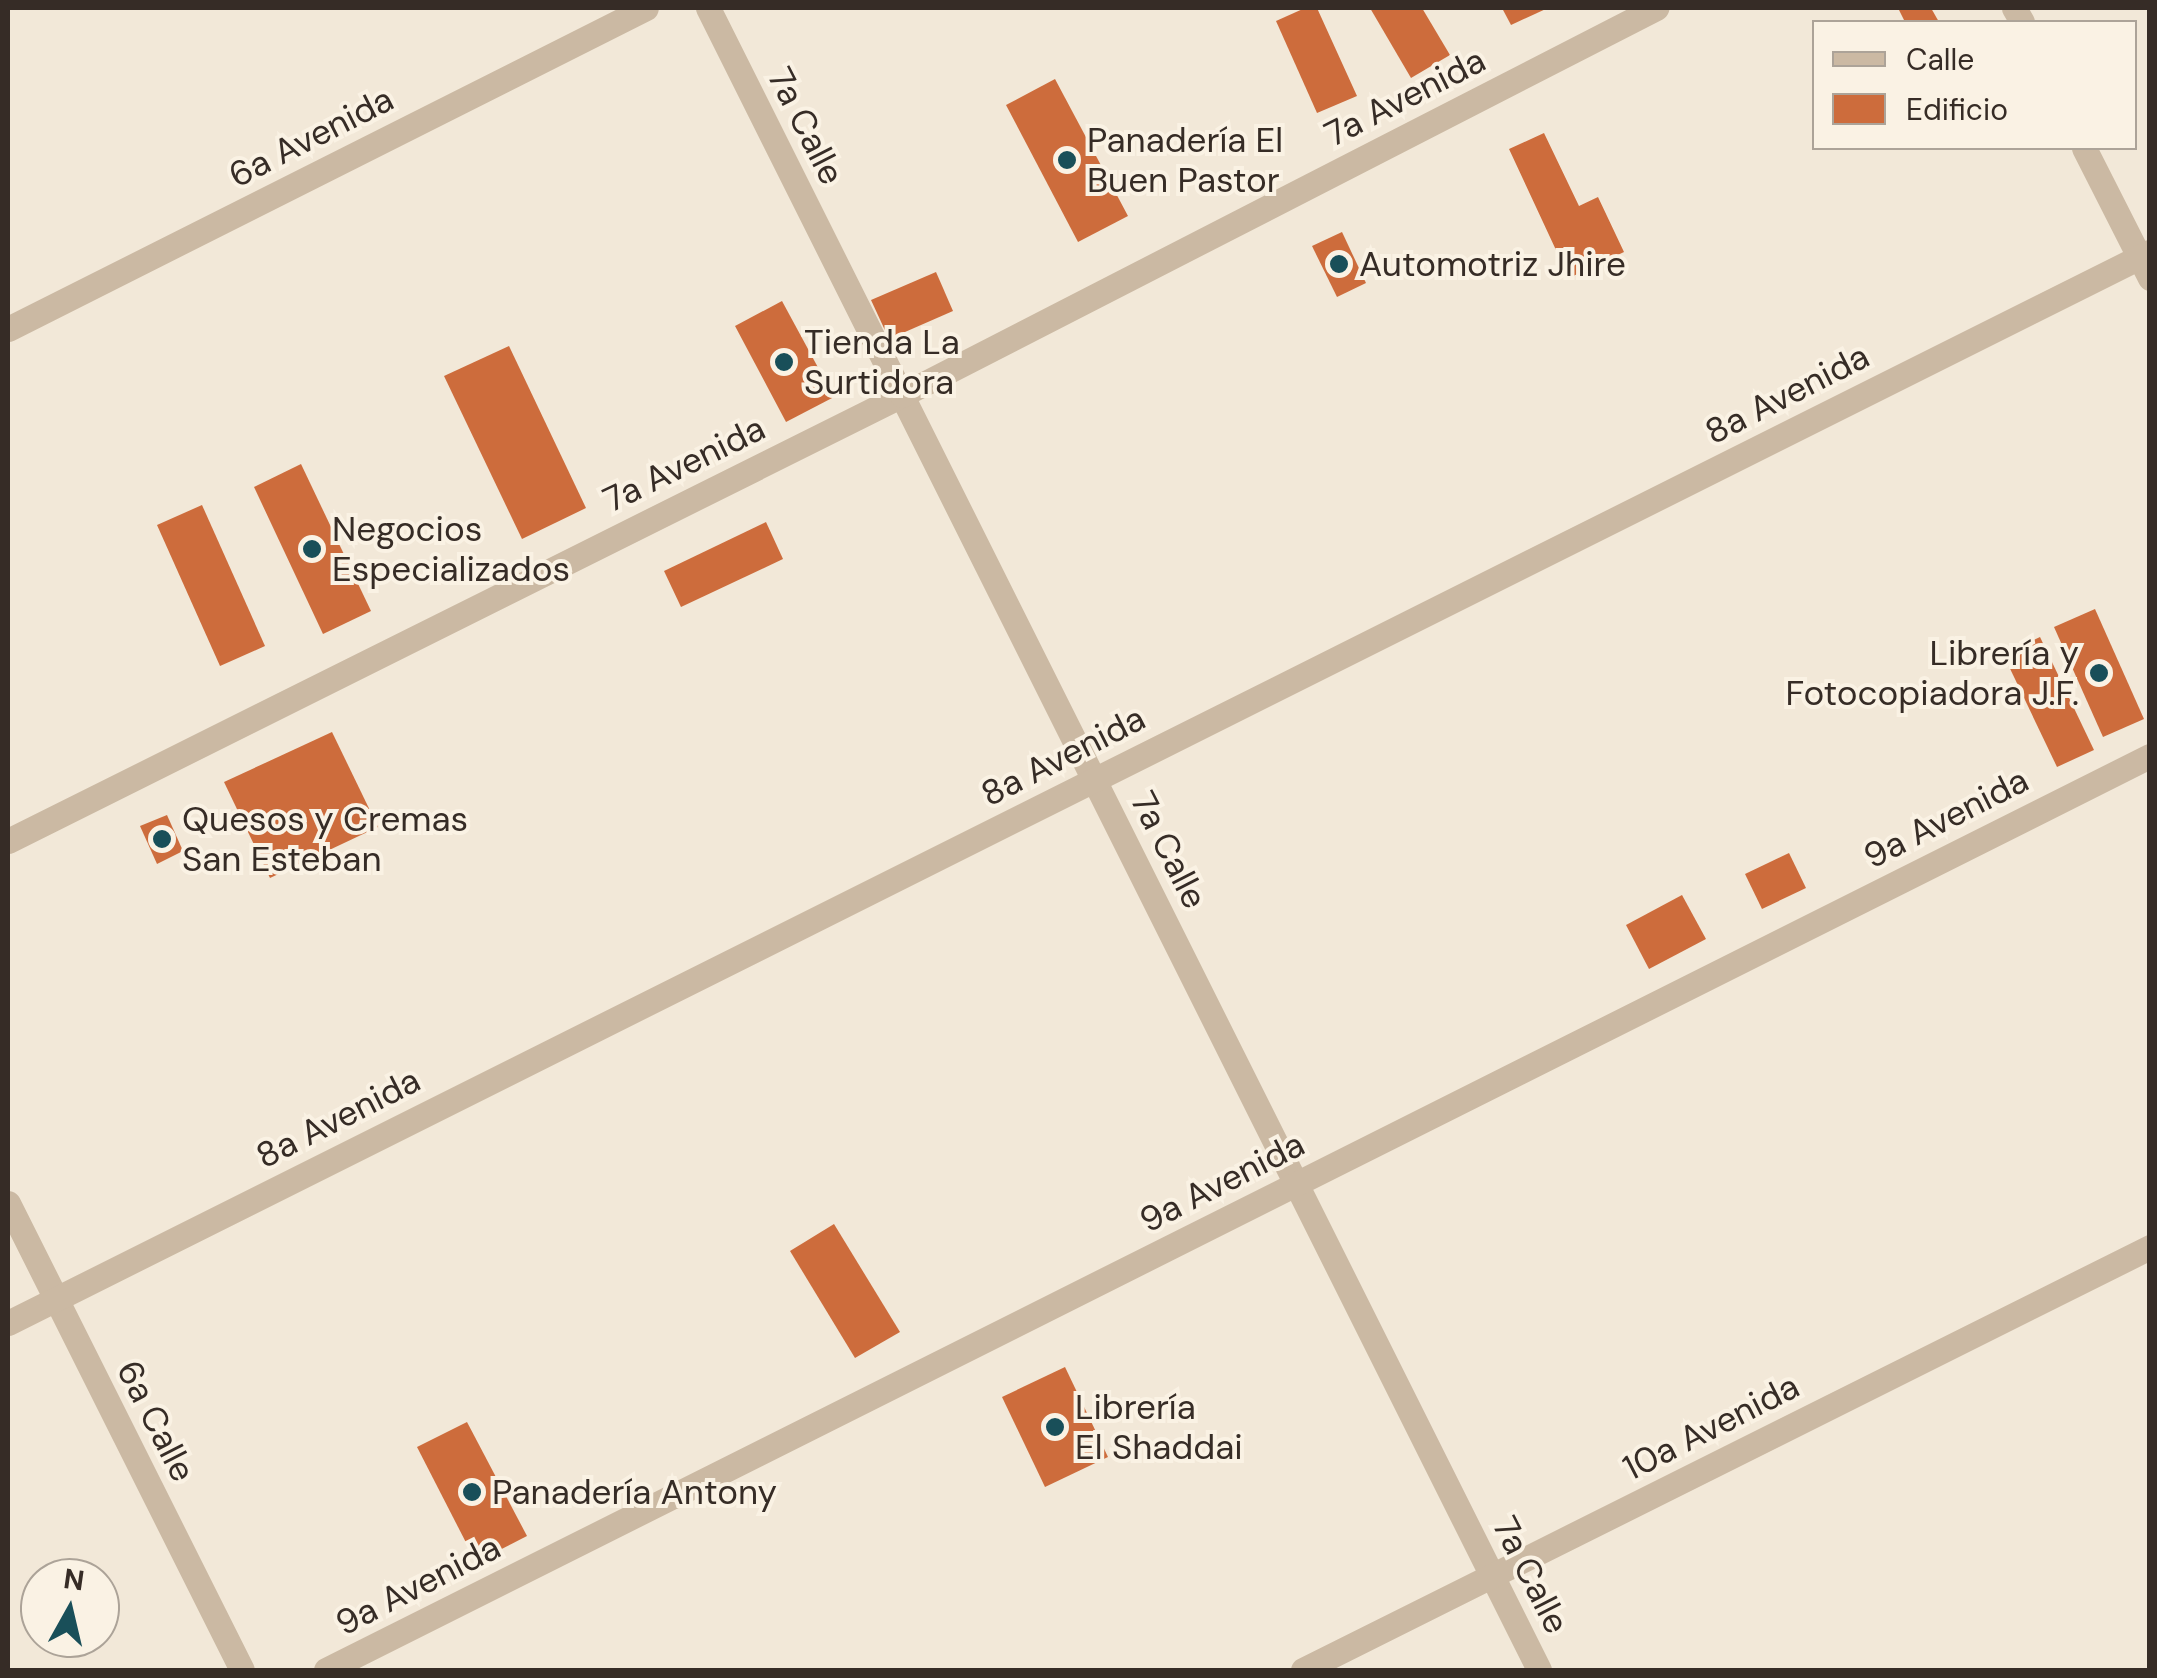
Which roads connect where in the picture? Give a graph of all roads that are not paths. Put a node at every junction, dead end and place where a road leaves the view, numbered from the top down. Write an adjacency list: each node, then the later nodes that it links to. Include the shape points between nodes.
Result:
1 (646, 8): 6 (street, 6a Avenida)
2 (708, 8): 7 (street, 7a Calle)
3 (1656, 8): 7 (street, 7a Avenida)
4 (2085, 150): 5 (street)
5 (2146, 263): 9 (street, 8a Avenida)
6 (8, 329)
7 (902, 395): 9 (street, 7a Calle); 10 (street, 7a Avenida)
8 (2150, 756): 11 (street, 9a Avenida)
9 (1094, 780): 11 (street, 7a Calle); 14 (street, 8a Avenida)
10 (8, 841)
11 (1296, 1184): 16 (street, 7a Calle); 18 (street, 9a Avenida)
12 (8, 1203): 14 (street, 6a Calle)
13 (2150, 1247): 16 (street, 10a Avenida)
14 (56, 1299): 15 (street, 8a Avenida); 17 (street, 6a Calle)
15 (8, 1323)
16 (1492, 1576): 19 (street, 10a Avenida); 20 (street, 7a Calle)
17 (242, 1670)
18 (326, 1670)
19 (1303, 1670)
20 (1539, 1670)

